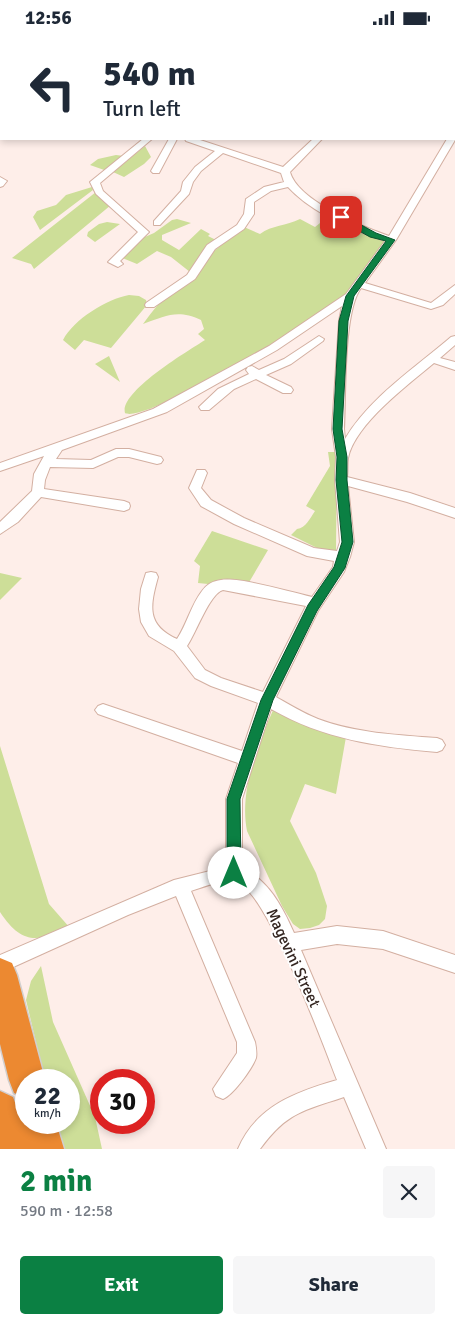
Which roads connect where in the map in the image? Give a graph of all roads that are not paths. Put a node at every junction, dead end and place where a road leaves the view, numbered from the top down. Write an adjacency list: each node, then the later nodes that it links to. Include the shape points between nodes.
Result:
1 (147, 140): 14 (street, via 95,183 99,192 144,232 112,262)
2 (172, 140): 7 (street)
3 (192, 140): 6 (street)
4 (317, 140): 8 (street)
5 (450, 140): 13 (street)
6 (222, 150): 8 (street); 12 (street, via 198,169 188,182 186,192)
7 (156, 171)
8 (285, 171): 11 (street)
9 (0, 180): 10 (street)
10 (0, 184)
11 (289, 184): 13 (street, via 314,204 373,235); 17 (street, via 269,187 258,193 249,201 249,215 241,227 212,247 191,277)
12 (157, 223)
13 (391, 240): 16 (street)
14 (118, 264)
15 (455, 289): 16 (street, via 431,306)
16 (353, 290): 21 (street, via 273,348); 27 (street, via 344,321 338,429)
17 (150, 305)
18 (319, 339): 23 (street, via 289,360)
19 (455, 339): 20 (street)
20 (432, 359): 22 (street); 27 (street, via 384,400 358,428)
21 (242, 365): 23 (street); 26 (street, via 147,417)
22 (455, 366)
23 (258, 374): 24 (street, via 266,381); 25 (street, via 219,393)
24 (287, 389)
25 (205, 407)
26 (57, 448): 29 (street); 30 (street)
27 (342, 457): 32 (street)
28 (157, 460): 29 (street, via 116,453 93,464)
29 (47, 463): 33 (street, via 37,484)
30 (0, 467)
31 (201, 473): 37 (street, via 195,488 206,503 296,547 312,553)
32 (342, 480): 35 (street); 37 (street, via 347,542)
33 (38, 492): 34 (street); 36 (street)
34 (124, 506)
35 (455, 513)
36 (0, 529)
37 (343, 557): 39 (street, via 340,568)
38 (151, 577): 40 (street, via 146,594 151,628 162,639)
39 (316, 603): 40 (street, via 236,586 214,587 206,595); 41 (street)
40 (179, 647): 41 (street, via 198,673)
41 (267, 700): 43 (street, via 300,719 331,729 396,742); 44 (street)
42 (103, 710): 44 (street)
43 (437, 745)
44 (247, 759): 45 (street, via 234,799)
45 (234, 873): 46 (street); 47 (street, Magevini Street, via 248,879 263,895 281,924)
46 (180, 886): 48 (street); 53 (street, via 246,1042 247,1056)
47 (288, 943): 49 (street, via 337,935 383,940); 52 (street, Magevini Street)
48 (0, 964)
49 (455, 964)
50 (0, 975): 51 (highway)
51 (24, 1069)
52 (349, 1086): 58 (street, via 297,1103 277,1114); 59 (street, Magevini Street)
53 (223, 1089)
54 (0, 1110): 56 (highway)
55 (41, 1134): 57 (highway)
56 (9, 1149)
57 (45, 1149)
58 (248, 1149)
59 (376, 1149)

